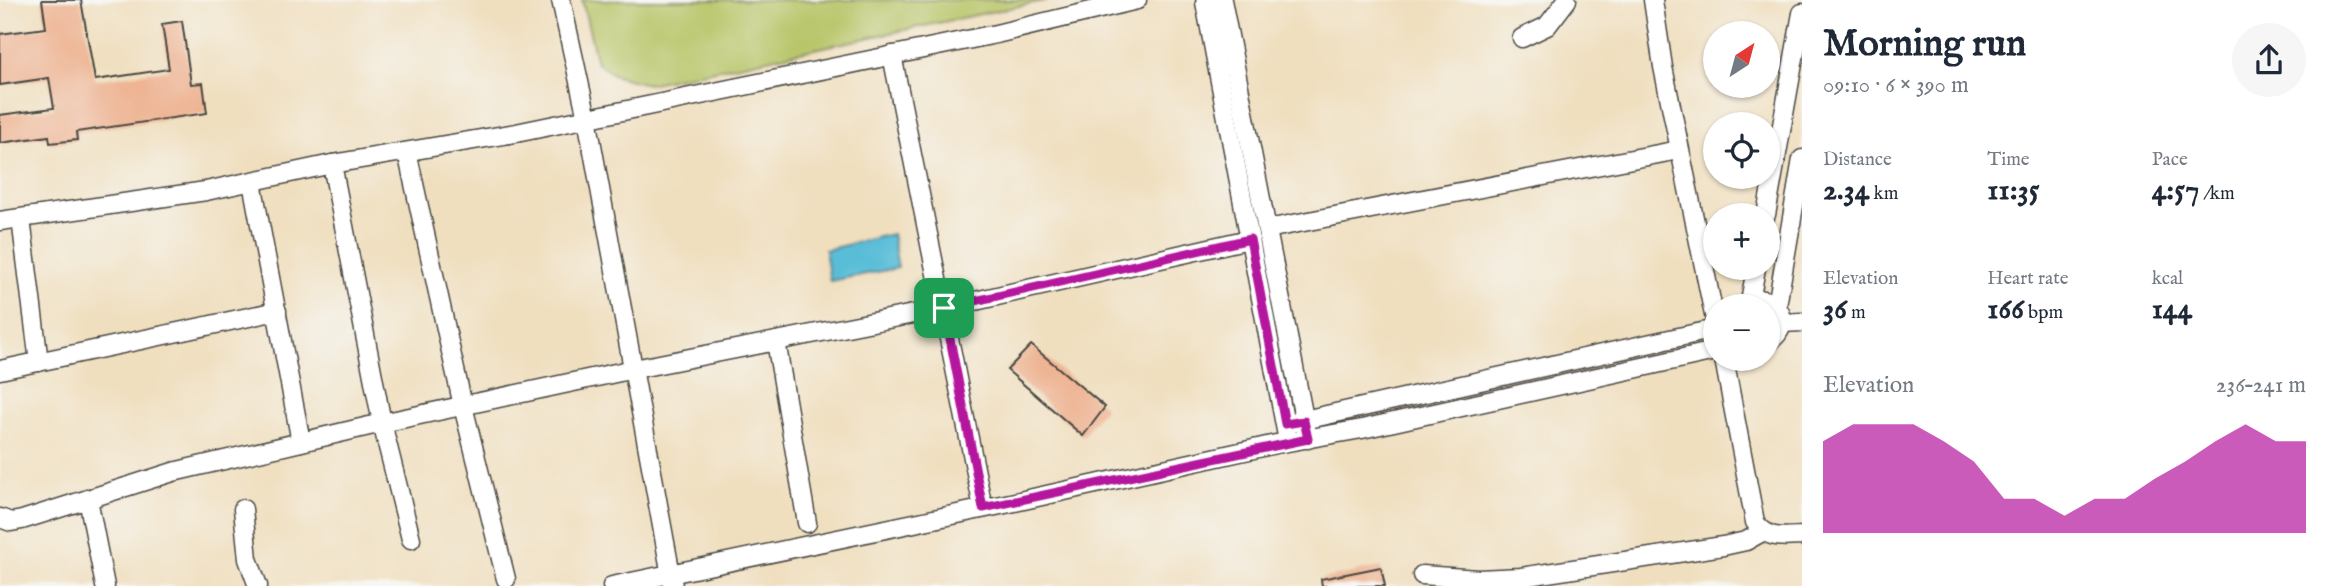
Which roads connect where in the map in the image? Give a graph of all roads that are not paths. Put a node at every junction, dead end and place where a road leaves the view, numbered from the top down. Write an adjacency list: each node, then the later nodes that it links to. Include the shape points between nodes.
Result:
1 (561, 0): 9 (street)
2 (1137, 0): 8 (street)
3 (1567, 0): 7 (street, via 1548,26)
4 (1653, 0): 10 (street)
5 (1211, 1): 18 (street); 19 (street)
6 (1802, 13): 15 (street)
7 (1522, 38)
8 (892, 55): 9 (street); 21 (street)
9 (587, 118): 11 (street); 30 (street)
10 (1679, 150): 18 (street); 20 (street)
11 (407, 152): 13 (street); 33 (street)
12 (1802, 159): 22 (street)
13 (332, 164): 14 (street); 34 (street)
14 (252, 182): 16 (street); 23 (street)
15 (1768, 203)
16 (21, 219): 17 (street); 29 (street)
17 (0, 221)
18 (1267, 229): 35 (street)
19 (1250, 239): 21 (street); 36 (street)
20 (1709, 294)
21 (944, 308): 27 (street); 39 (street)
22 (1780, 308)
23 (277, 310): 29 (street); 37 (street)
24 (1780, 315): 25 (street)
25 (1802, 322)
26 (1703, 332): 35 (street)
27 (776, 341): 30 (street); 42 (street)
28 (1703, 354): 35 (street, via 1362,429)
29 (39, 362): 31 (street)
30 (634, 369): 33 (street); 48 (street)
31 (0, 370)
32 (1726, 371): 43 (street, via 1755,522)
33 (463, 406): 34 (street); 47 (street)
34 (382, 423): 37 (street); 45 (street)
35 (1306, 430): 36 (street)
36 (1287, 433): 39 (street)
37 (302, 442): 38 (street, via 173,472)
38 (88, 499): 41 (street, via 22,520); 49 (street)
39 (983, 508): 48 (street)
40 (243, 509): 50 (street, via 248,559)
41 (0, 518)
42 (807, 523)
43 (1762, 532): 44 (street, via 1776,537); 46 (street, via 1723,546 1521,577)
44 (1802, 536)
45 (411, 539)
46 (1422, 575)
47 (506, 579)
48 (672, 580): 51 (street)
49 (105, 586)
50 (258, 586)
51 (612, 586)

